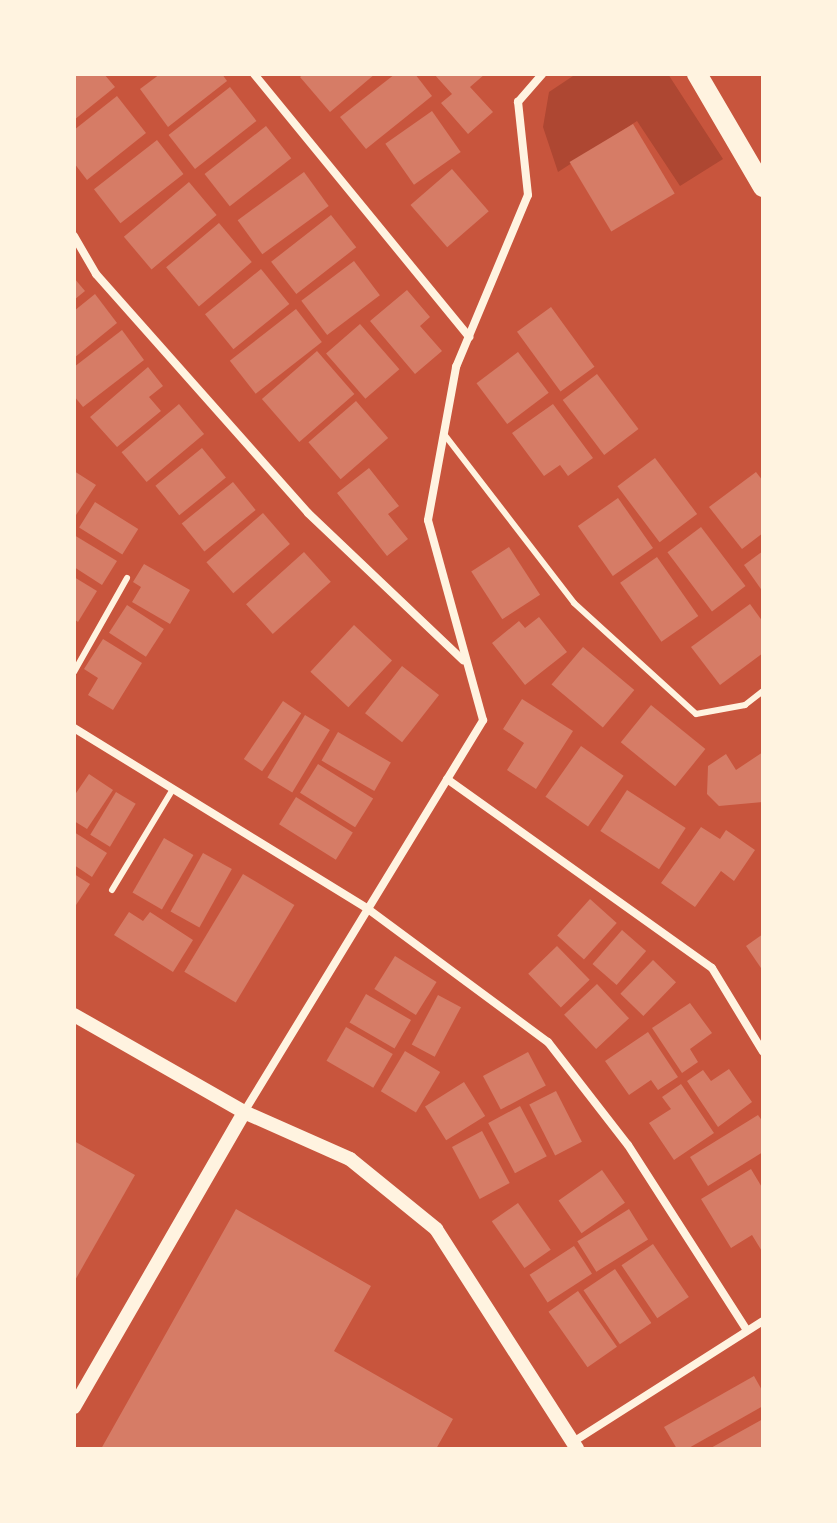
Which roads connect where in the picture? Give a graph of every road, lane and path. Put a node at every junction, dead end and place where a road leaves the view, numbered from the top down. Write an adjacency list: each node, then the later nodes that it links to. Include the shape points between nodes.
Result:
1 (254, 74): 6 (street)
2 (542, 74): 6 (street, via 518,102 528,195)
3 (697, 74): 4 (main road)
4 (763, 187)
5 (74, 236): 9 (street, via 96,274 308,513)
6 (469, 337): 7 (street, via 456,367)
7 (444, 434): 9 (street, via 428,520); 11 (lane, via 574,603 696,714 745,705)
8 (127, 578): 10 (lane)
9 (464, 661): 13 (street, via 483,720)
10 (74, 672)
11 (763, 691)
12 (74, 728): 14 (street)
13 (447, 779): 16 (street); 18 (street, via 712,968)
14 (173, 789): 15 (lane); 16 (street)
15 (112, 890)
16 (368, 909): 19 (street); 21 (street, via 548,1042 628,1145)
17 (74, 1015): 19 (street)
18 (763, 1052)
19 (244, 1112): 22 (street); 23 (street, via 350,1159 436,1229)
20 (763, 1321): 21 (street)
21 (746, 1329): 23 (street)
22 (74, 1407)
23 (575, 1446)

